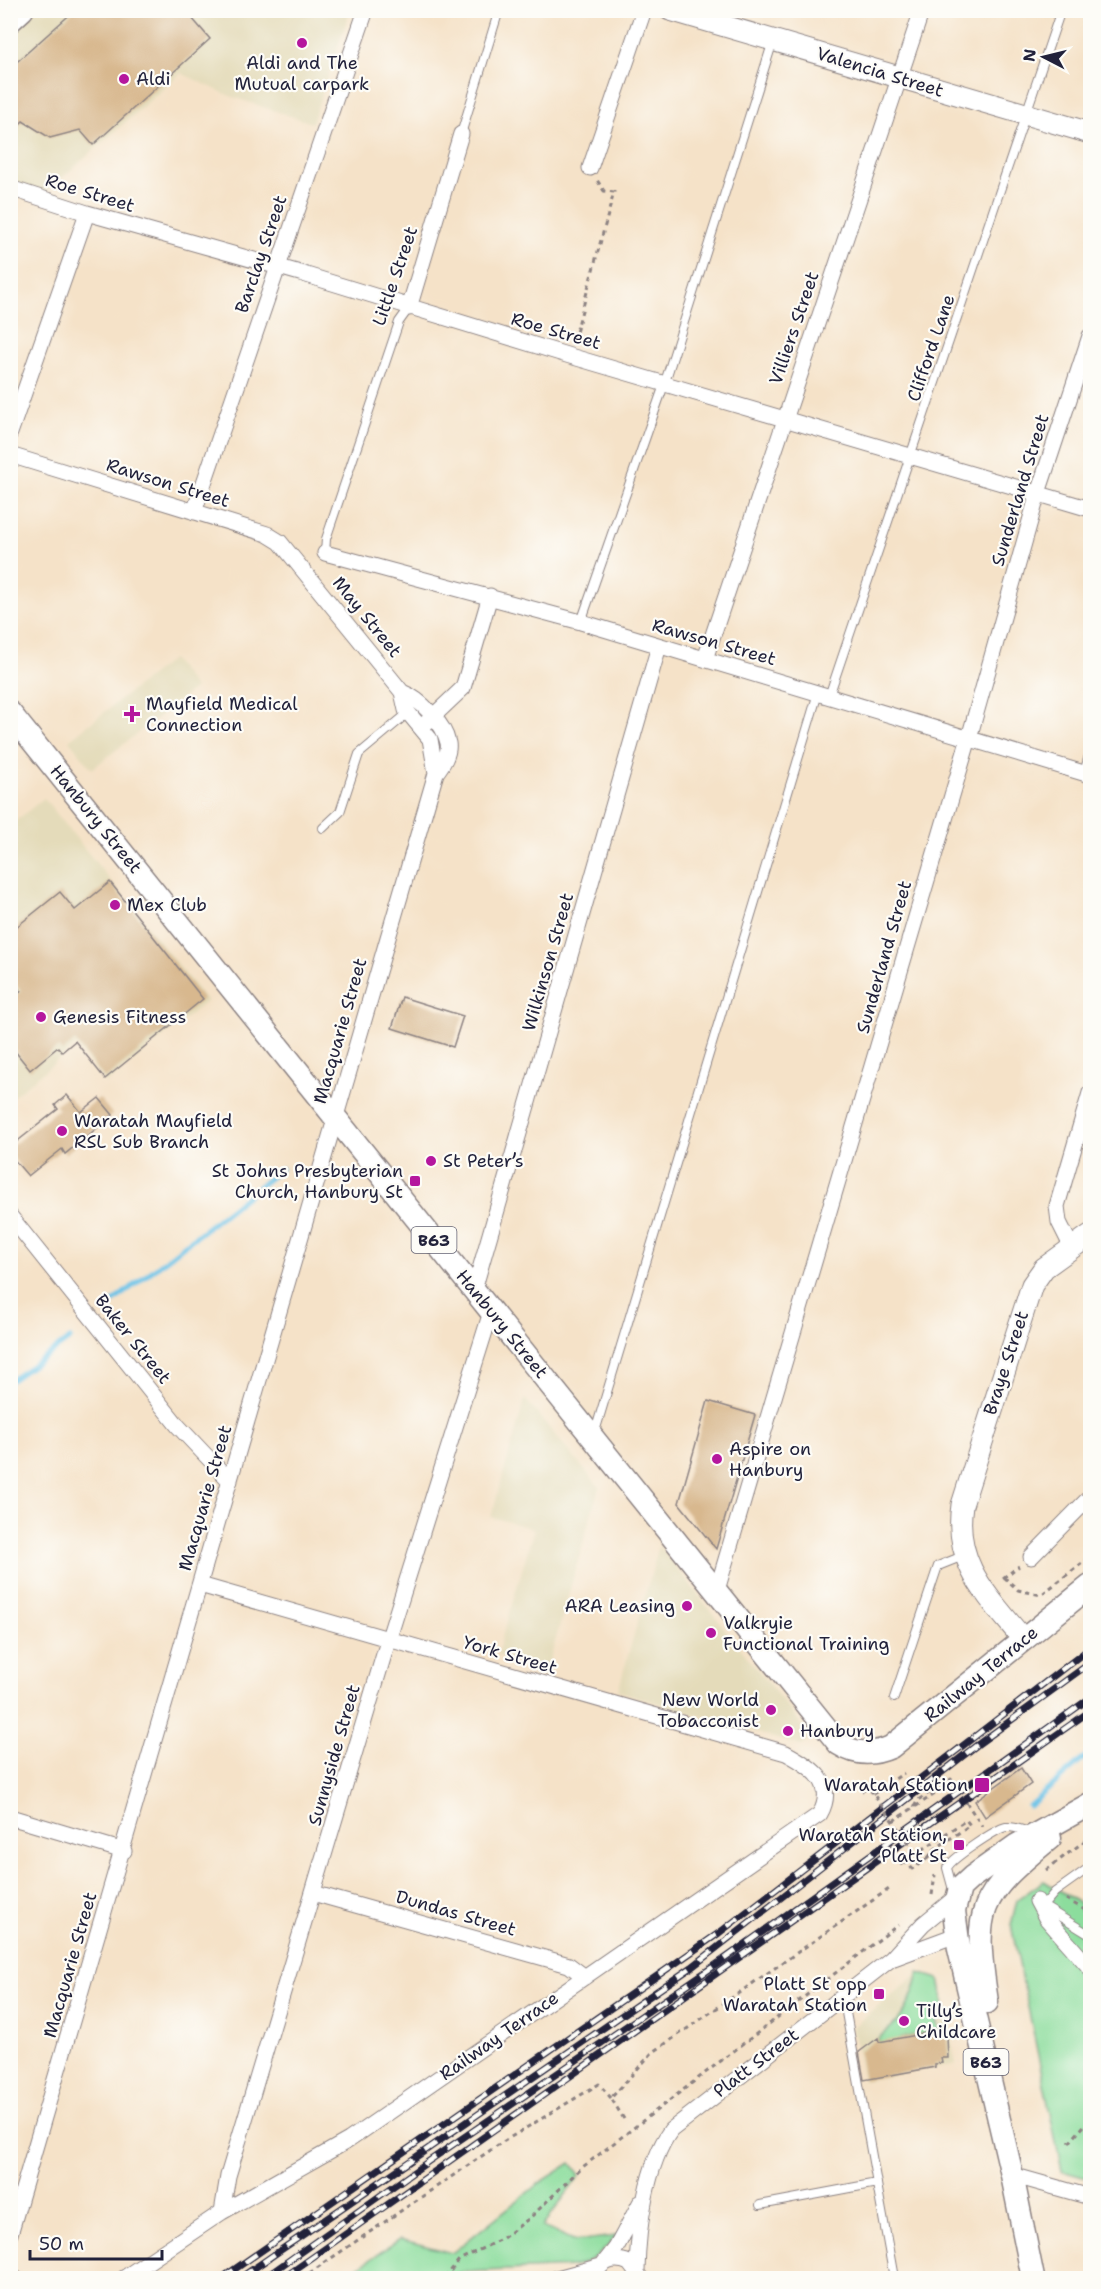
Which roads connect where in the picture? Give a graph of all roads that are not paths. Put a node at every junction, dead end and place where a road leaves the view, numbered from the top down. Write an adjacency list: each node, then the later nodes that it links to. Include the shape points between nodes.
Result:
1 (22, 10): 8 (main road)
2 (366, 10): 17 (street, Barclay Street)
3 (499, 10): 13 (lane, Little Street)
4 (644, 10): 14 (street)
5 (670, 10): 9 (street, Valencia Street)
6 (922, 10): 10 (street, Villiers Street)
7 (1061, 10): 11 (lane, Clifford Lane)
8 (10, 21)
9 (773, 40): 10 (street, Valencia Street); 20 (lane)
10 (899, 78): 11 (street, Valencia Street); 21 (street, Villiers Street)
11 (1026, 115): 12 (street, Valencia Street); 24 (lane, Clifford Lane)
12 (1090, 133)
13 (461, 134): 18 (street, Little Street)
14 (590, 168)
15 (10, 188): 16 (street, Roe Street)
16 (87, 213): 17 (street, Roe Street); 22 (street)
17 (277, 267): 18 (street, Roe Street); 27 (street, Barclay Street)
18 (408, 308): 20 (street, Roe Street); 28 (lane, Little Street, via 399,322 326,539)
19 (1090, 336): 25 (street, Sunderland Street)
20 (665, 382): 21 (street, Roe Street); 31 (lane)
21 (783, 420): 24 (street, Roe Street); 33 (street, Villiers Street)
22 (10, 434)
23 (10, 455): 27 (street, Rawson Street)
24 (910, 456): 25 (street, Roe Street); 35 (lane, Clifford Lane)
25 (1038, 493): 26 (street, Roe Street); 40 (street, Sunderland Street)
26 (1090, 508)
27 (194, 512): 29 (street, Rawson Street, via 267,534 280,542)
28 (325, 553): 30 (street, Rawson Street)
29 (302, 567): 34 (street, May Street)
30 (490, 596): 31 (street, Rawson Street); 38 (street, via 463,688)
31 (581, 622): 32 (street, Rawson Street)
32 (659, 646): 33 (street, Rawson Street); 50 (street, Wilkinson Street)
33 (705, 659): 35 (street, Rawson Street)
34 (402, 692): 37 (street, May Street); 38 (street, May Street, via 416,698)
35 (824, 694): 40 (street, Rawson Street); 52 (lane, Clifford Lane)
36 (10, 713): 46 (main road, Hanbury Street / B63)
37 (408, 713): 39 (street, May Street); 44 (lane, via 359,754 340,812)
38 (434, 717): 39 (street); 42 (street, Macquarie Street, via 448,743 446,757)
39 (421, 727): 42 (street, Macquarie Street, via 429,739)
40 (969, 738): 43 (street, Rawson Street); 59 (street, Sunderland Street)
41 (1090, 752): 43 (lane)
42 (436, 773): 46 (street, Macquarie Street)
43 (1087, 774)
44 (323, 828)
45 (1090, 1093): 49 (street, via 1057,1206 1059,1222)
46 (335, 1117): 50 (main road, Hanbury Street / B63); 53 (street, Macquarie Street)
47 (10, 1216): 53 (street, Baker Street, via 178,1426)
48 (1090, 1235): 49 (street, Braye Street)
49 (1072, 1248): 55 (street, Braye Street, via 1044,1268 1032,1285 964,1494 960,1524)
50 (474, 1290): 51 (main road, Hanbury Street / B63)
51 (491, 1312): 52 (main road, Hanbury Street / B63); 61 (street, Sunnyside Street)
52 (594, 1437): 59 (main road, Hanbury Street / B63)
53 (230, 1481): 57 (street, Macquarie Street)
54 (1090, 1497): 56 (street)
55 (964, 1555): 60 (street, Braye Street, via 981,1586); 62 (lane, via 938,1566)
56 (1031, 1557)
57 (200, 1585): 61 (street, York Street); 68 (street, Macquarie Street)
58 (1090, 1586): 60 (main road, Railway Terrace / B63)
59 (717, 1590): 63 (main road, Hanbury Street / B63, via 833,1739 852,1751)
60 (1022, 1638): 63 (main road, Railway Terrace / B63, via 899,1741 882,1751)
61 (388, 1641): 64 (street, York Street, via 786,1753); 71 (street, Sunnyside Street)
62 (894, 1698)
63 (867, 1753)
64 (808, 1766): 78 (street, Railway Terrace, via 825,1785 828,1800 820,1814)
65 (1090, 1804): 67 (main road, B63); 69 (main road, B63)
66 (10, 1817): 68 (street)
67 (1037, 1834): 69 (main road, B63); 72 (lane, via 1005,1828 954,1859 947,1872)
68 (124, 1851): 86 (street, Macquarie Street)
69 (1006, 1866): 72 (main road, B63, via 966,1882); 74 (main road, via 977,1898 965,1927); 80 (main road, B63, via 987,1903 979,1948)
70 (1090, 1867): 75 (lane, via 1054,1892 1043,1906)
71 (313, 1893): 78 (street, Dundas Street, via 569,1965); 85 (street, Sunnyside Street, via 228,2176)
72 (956, 1897): 74 (main road, B63); 76 (street, Platt Street, via 923,1924)
73 (1037, 1901): 77 (street, via 1046,1918)
74 (956, 1935): 76 (street, Platt Street); 80 (main road, B63)
75 (1090, 1935)
76 (891, 1959): 79 (street, Platt Street)
77 (1090, 1968)
78 (585, 1977): 85 (street, Railway Terrace, via 349,2140)
79 (843, 1996): 81 (lane); 82 (street, Platt Street, via 675,2125 662,2145)
80 (1012, 2175): 83 (street); 94 (main road, B63)
81 (877, 2183): 84 (lane); 93 (lane)
82 (648, 2187): 87 (street, Platt Street, via 616,2248); 88 (street, Platt Street, via 642,2218)
83 (1090, 2197)
84 (760, 2205)
85 (222, 2212): 91 (street, Railway Terrace)
86 (10, 2234)
87 (599, 2269): 88 (street, via 620,2260); 92 (street)
88 (641, 2275)
89 (10, 2277): 90 (street)
90 (15, 2278)
91 (124, 2278)
92 (557, 2278)
93 (894, 2278)
94 (1033, 2278)

